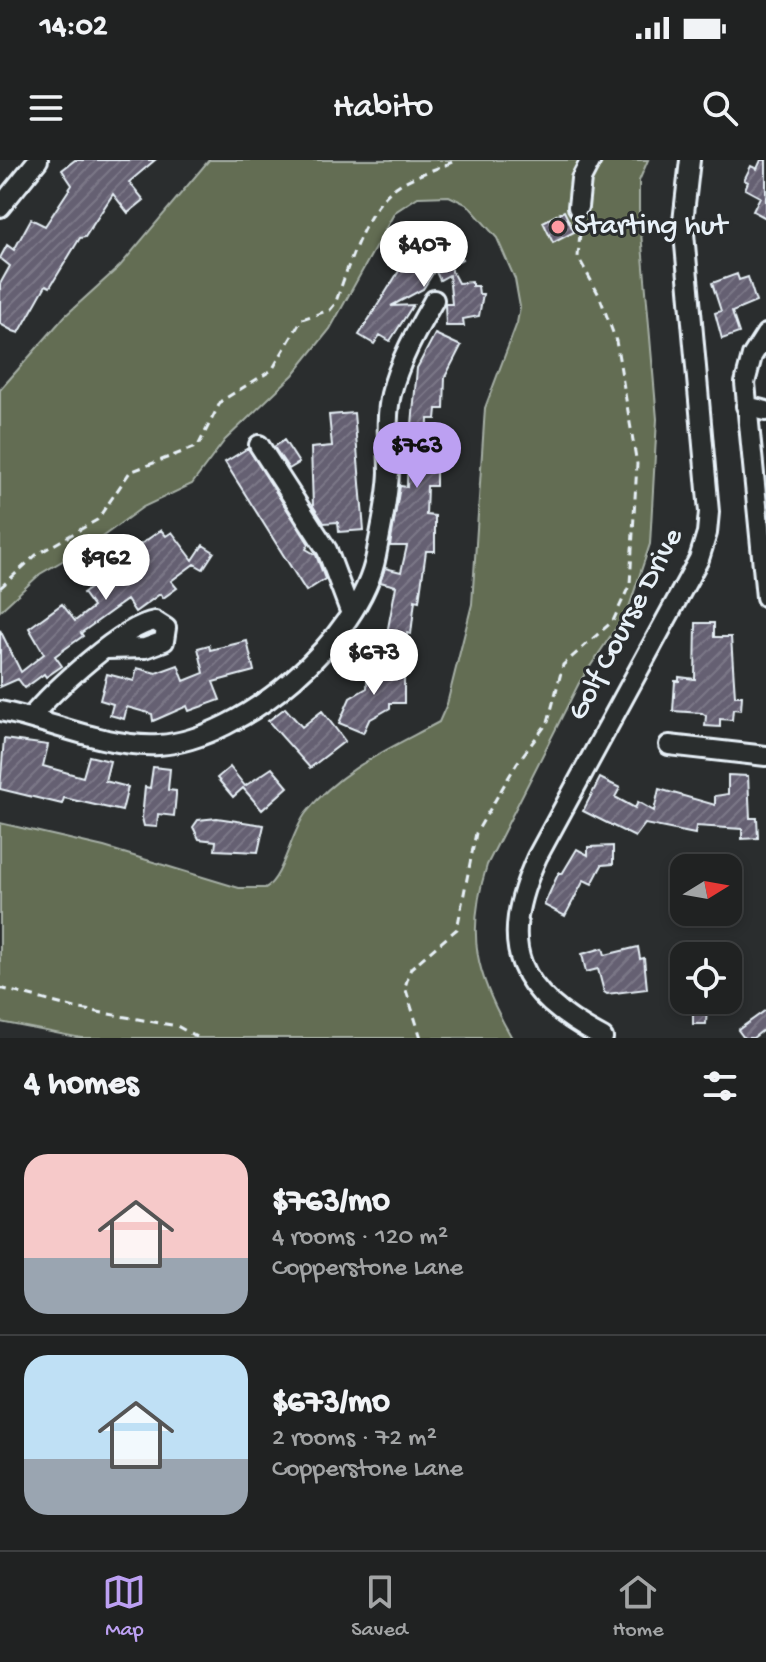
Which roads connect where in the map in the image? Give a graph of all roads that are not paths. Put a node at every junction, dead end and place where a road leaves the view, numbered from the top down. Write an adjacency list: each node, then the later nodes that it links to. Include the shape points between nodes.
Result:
1 (38, 160): 6 (street)
2 (591, 160): 7 (street, via 581,179)
3 (690, 160): 5 (street, Golf Course Drive)
4 (705, 160): 5 (street)
5 (687, 181): 20 (street, Golf Course Drive, via 683,222 707,533 699,559 537,857 520,896 516,926 534,989 547,1004)
6 (0, 207)
7 (578, 207)
8 (434, 300): 14 (street, via 391,393 389,473 375,561)
9 (766, 334): 10 (street, via 752,356)
10 (746, 406): 11 (street); 13 (street)
11 (766, 411)
12 (259, 445): 14 (street, via 327,550)
13 (766, 597)
14 (350, 611): 17 (street, via 321,654 237,720 197,738 157,745 123,741)
15 (107, 649): 17 (street, via 58,686)
16 (0, 711): 17 (street)
17 (31, 717)
18 (669, 745): 19 (street)
19 (766, 756)
20 (603, 1038)

